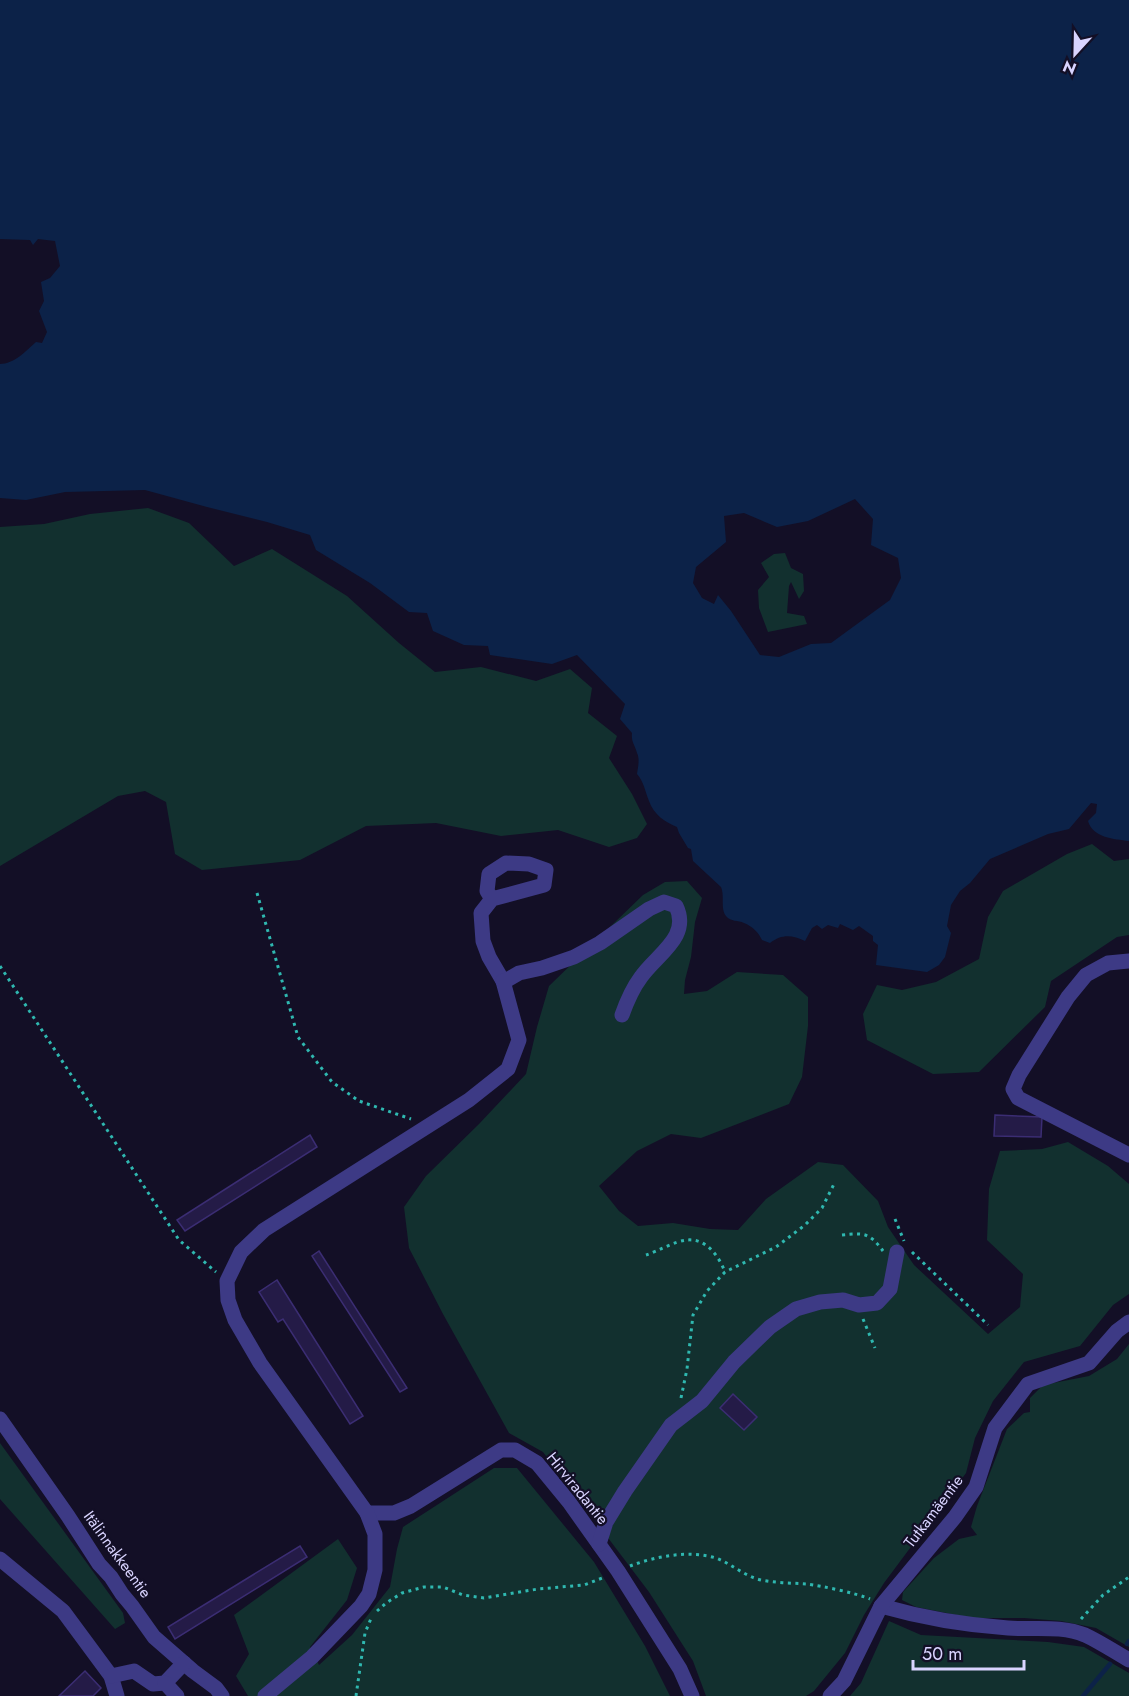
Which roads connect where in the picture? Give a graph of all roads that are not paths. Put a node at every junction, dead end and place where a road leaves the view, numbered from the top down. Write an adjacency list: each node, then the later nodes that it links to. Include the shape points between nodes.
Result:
1 (492, 899): 3 (street, via 481,913 483,941)
2 (1129, 961): 5 (street, via 1108,963 1086,975 1068,997 1013,1089 1018,1098)
3 (503, 981): 4 (street, via 574,957 664,902 676,906 681,916 677,936 630,992); 9 (street, via 519,1040 508,1069 469,1100 264,1230 241,1252 227,1281 235,1320 260,1364)
4 (622, 1015)
5 (1129, 1155)
6 (896, 1259): 10 (street, via 890,1289 877,1303 820,1302 796,1309 770,1326 702,1401 671,1425 606,1522)
7 (1129, 1322): 12 (street, Tutkamäentie, via 1089,1364 1028,1384 995,1428 976,1487)
8 (0, 1419): 14 (street, Itälinnakkeentie, via 154,1637)
9 (367, 1513): 10 (street, Hirviradantie, via 394,1513 411,1506 501,1450 515,1450 537,1463); 20 (street, via 375,1534 375,1570 369,1594 312,1657)
10 (599, 1544): 21 (street, Hirviradantie, via 680,1668)
11 (0, 1559): 15 (street, via 63,1611)
12 (881, 1606): 13 (street, via 966,1625 1060,1629 1084,1635); 22 (street, Tutkamäentie, via 844,1681)
13 (1129, 1660)
14 (184, 1663): 16 (street); 19 (street, Itälinnakkeentie)
15 (111, 1676): 16 (street, via 134,1671); 17 (street)
16 (155, 1688): 18 (street)
17 (117, 1696)
18 (177, 1696)
19 (222, 1696)
20 (265, 1696)
21 (692, 1696)
22 (830, 1696)

